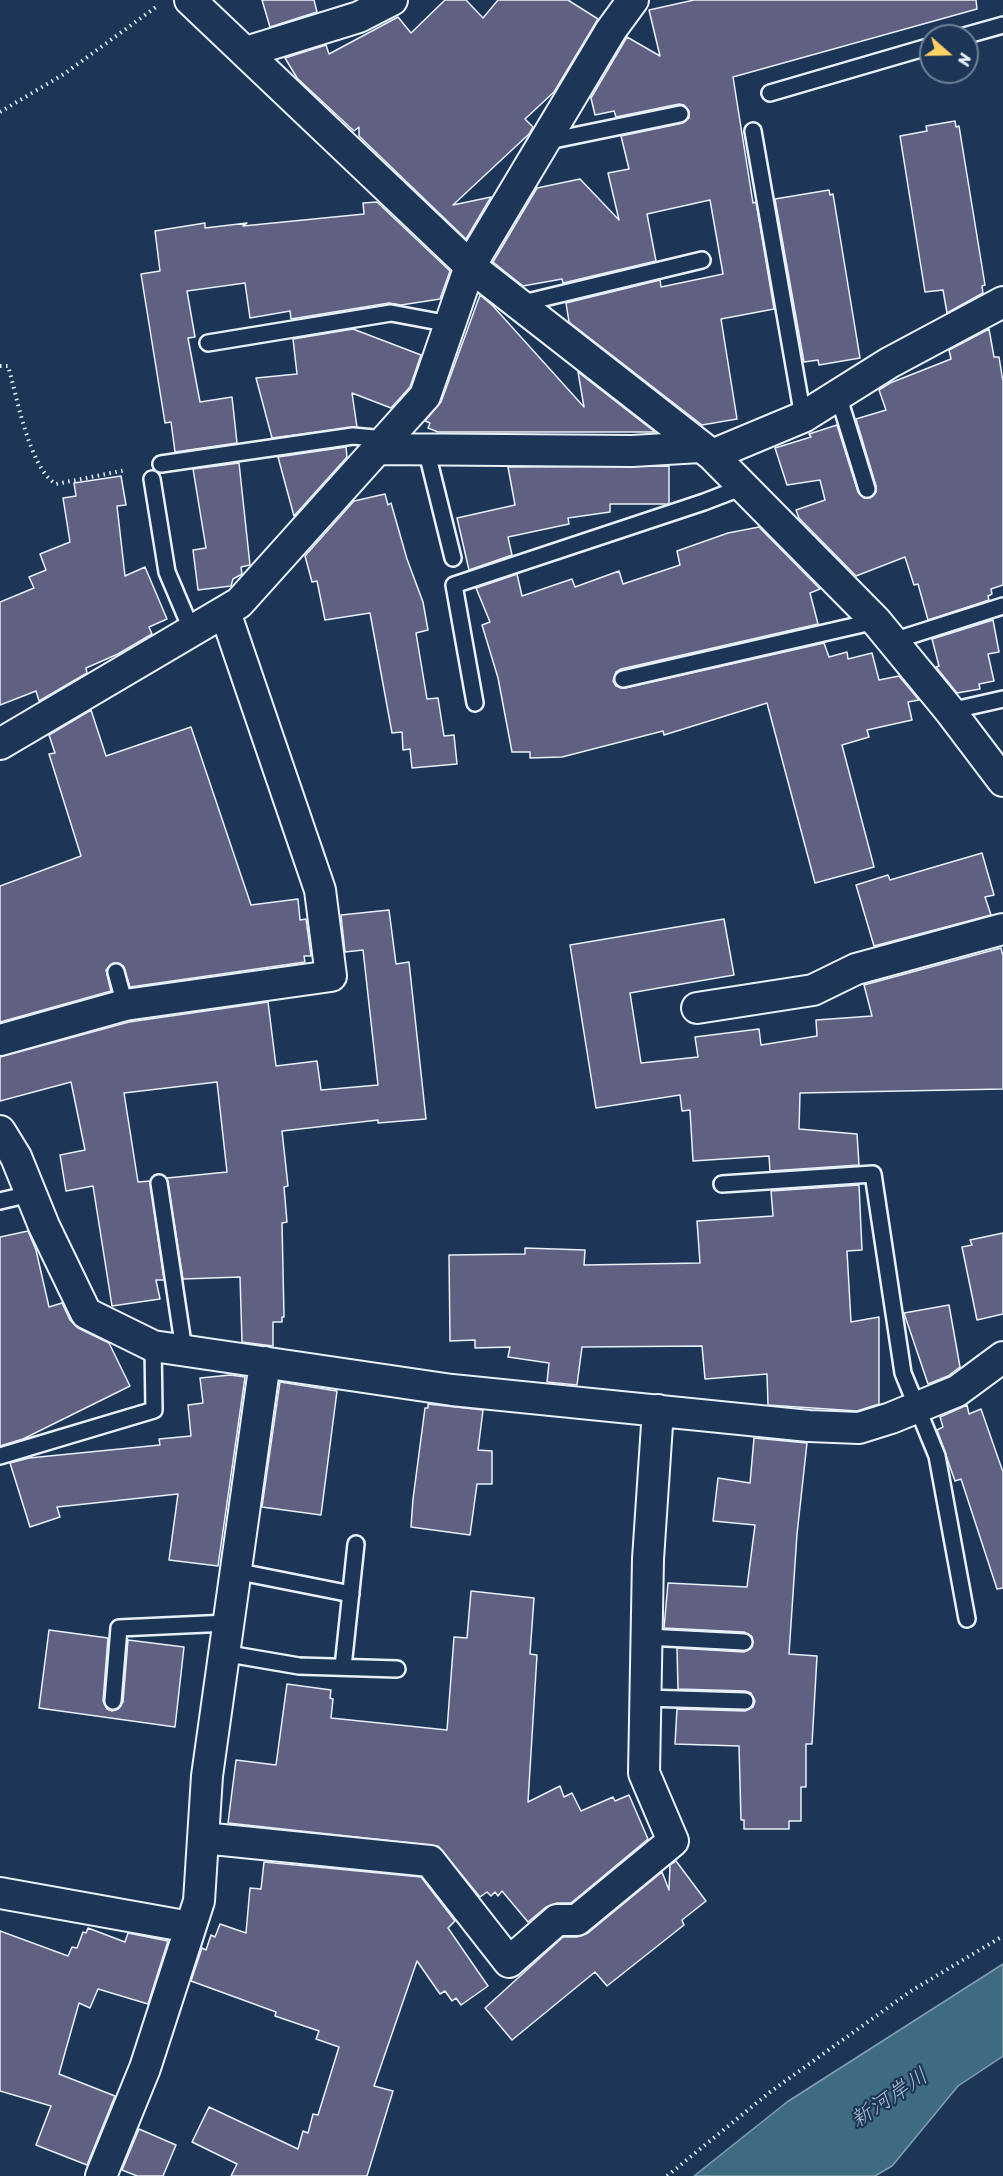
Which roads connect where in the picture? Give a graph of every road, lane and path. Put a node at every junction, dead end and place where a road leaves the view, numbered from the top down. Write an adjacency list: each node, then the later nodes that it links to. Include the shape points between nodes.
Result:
1 (190, 0): 8 (street)
2 (392, 0): 8 (street, via 359,17)
3 (633, 0): 13 (street)
4 (158, 6): 10 (path, via 64,74)
5 (1003, 25): 6 (lane)
6 (979, 32)
7 (919, 50): 9 (lane)
8 (246, 52): 15 (street)
9 (770, 93)
10 (0, 112)
11 (680, 114): 13 (lane)
12 (753, 132): 22 (lane)
13 (544, 142): 15 (street)
14 (702, 260): 17 (lane)
15 (470, 266): 17 (street); 18 (street)
16 (1003, 302): 21 (street)
17 (519, 304): 25 (street)
18 (450, 324): 19 (lane, via 391,313); 23 (street, via 425,396)
19 (208, 343)
20 (0, 366): 26 (path, via 8,366 37,463 56,484)
21 (838, 395): 22 (street); 29 (lane)
22 (803, 417): 25 (street)
23 (381, 444): 24 (street); 26 (lane, via 353,436); 32 (street, via 239,603)
24 (426, 449): 25 (street); 30 (lane)
25 (706, 451): 28 (street)
26 (161, 464)
27 (152, 479): 33 (lane, via 167,572)
28 (743, 487): 34 (street); 37 (lane, via 454,585)
29 (867, 489)
30 (453, 558)
31 (1003, 606): 34 (lane)
32 (225, 612): 33 (street); 43 (street, via 320,890 331,976)
33 (192, 631): 39 (street)
34 (884, 631): 35 (lane); 38 (street)
35 (623, 679)
36 (1003, 699): 38 (lane)
37 (474, 703)
38 (950, 711): 40 (street)
39 (0, 744)
40 (1003, 781)
41 (1003, 930): 44 (street, via 856,969 813,990)
42 (116, 972): 43 (lane)
43 (125, 1005): 45 (street)
44 (697, 1008)
45 (0, 1040)
46 (0, 1131): 49 (street, via 16,1157)
47 (159, 1183): 52 (lane)
48 (722, 1184): 55 (lane, via 873,1173 903,1373)
49 (30, 1194): 50 (lane); 51 (street, via 86,1313)
50 (0, 1201)
51 (153, 1346): 52 (street); 57 (lane, via 154,1410)
52 (184, 1350): 54 (street)
53 (1003, 1357): 55 (street, via 957,1391)
54 (265, 1362): 56 (street, via 453,1390); 59 (street)
55 (918, 1406): 56 (street, via 859,1428); 61 (lane, via 937,1456)
56 (658, 1410): 63 (street)
57 (0, 1456)
58 (356, 1544): 60 (lane)
59 (235, 1571): 60 (lane); 62 (street)
60 (351, 1594): 66 (lane)
61 (967, 1619)
62 (228, 1623): 65 (street); 69 (lane, via 119,1628)
63 (646, 1637): 64 (lane); 68 (street)
64 (744, 1642)
65 (224, 1653): 66 (lane, via 299,1666); 71 (street, via 207,1776)
66 (343, 1667): 67 (lane)
67 (397, 1669)
68 (645, 1698): 70 (lane); 71 (street, via 644,1773 674,1841 577,1920 557,1920 509,1962 430,1861)
69 (113, 1701)
70 (745, 1701)
71 (203, 1838): 73 (street, via 199,1901)
72 (0, 1893): 73 (street)
73 (190, 1927): 75 (street, via 145,2068)
74 (1003, 1936): 76 (path, via 883,2012 770,2092)
75 (101, 2176)
76 (667, 2176)

